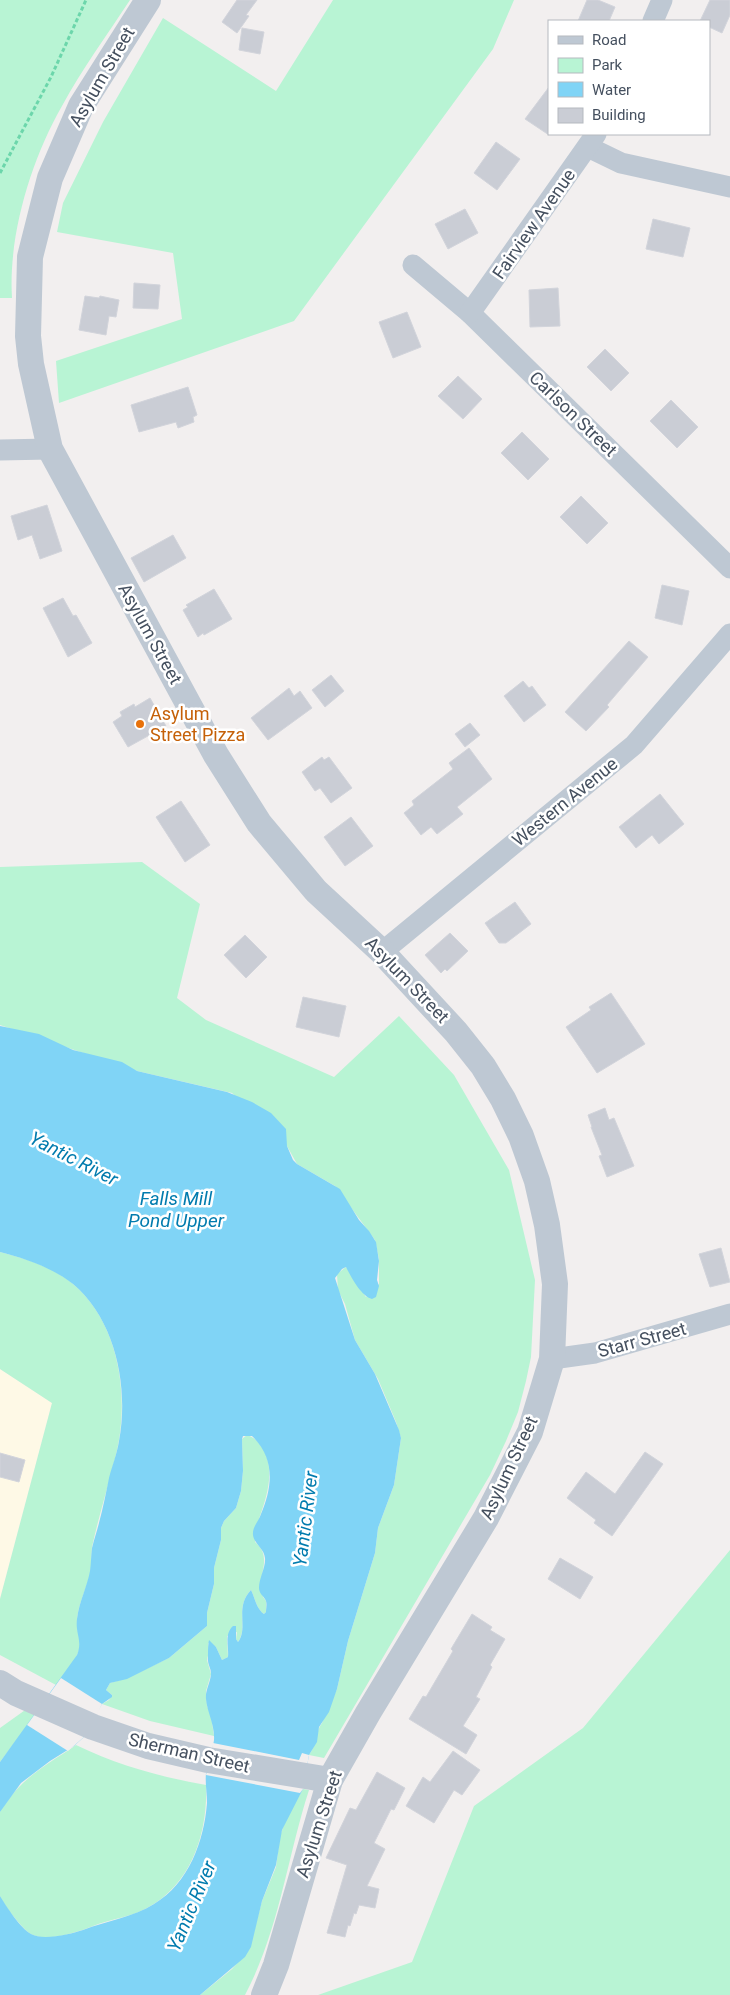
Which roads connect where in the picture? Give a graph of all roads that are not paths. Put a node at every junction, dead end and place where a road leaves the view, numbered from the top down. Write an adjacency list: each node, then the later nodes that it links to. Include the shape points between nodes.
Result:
1 (148, 0): 8 (street, Asylum Street, via 81,106 50,178 30,257 28,317 31,364)
2 (662, 0): 3 (street)
3 (653, 20)
4 (592, 140): 5 (street, via 621,164); 7 (street, Fairview Avenue)
5 (730, 187)
6 (413, 265): 7 (street, Carlson Street)
7 (470, 313): 10 (street, Carlson Street)
8 (50, 449): 9 (street); 12 (street, Asylum Street, via 216,755 259,823 316,891)
9 (0, 450)
10 (730, 568)
11 (730, 634): 12 (street, Western Avenue, via 634,745)
12 (382, 952): 14 (street, Asylum Street, via 483,1066 521,1136 548,1225 555,1284)
13 (730, 1314): 14 (street, Starr Street, via 595,1353)
14 (552, 1359): 16 (street, Asylum Street, via 530,1432 486,1518)
15 (0, 1683): 16 (street, Sherman Street, via 93,1727 148,1746 206,1760)
16 (318, 1778): 17 (street, Asylum Street, via 276,1965)
17 (264, 1995)

